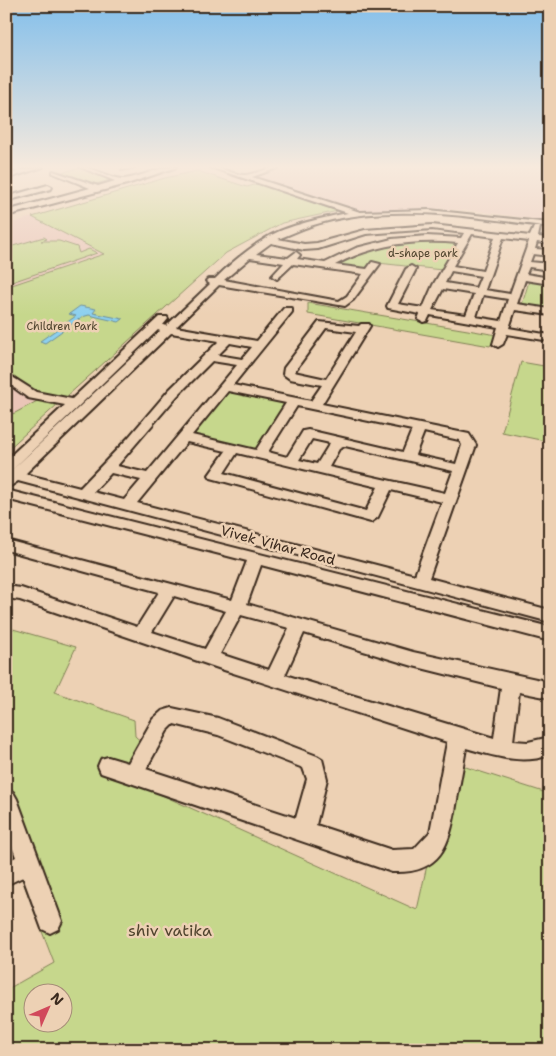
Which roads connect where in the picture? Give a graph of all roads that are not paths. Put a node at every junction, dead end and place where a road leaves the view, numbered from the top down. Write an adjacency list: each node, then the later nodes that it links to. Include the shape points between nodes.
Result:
1 (338, 216): 28 (street, via 292,224 264,234 244,246)
2 (342, 216): 11 (street, via 316,222)
3 (475, 216): 7 (street)
4 (496, 216): 5 (street)
5 (545, 222): 10 (street)
6 (425, 228): 7 (street); 9 (street); 14 (street, via 364,232)
7 (470, 231): 8 (street); 12 (street)
8 (500, 234): 10 (street); 25 (street)
9 (429, 238): 12 (street); 18 (street, via 375,244)
10 (533, 238): 13 (street); 15 (street)
11 (268, 240): 14 (street); 17 (street)
12 (464, 241): 23 (street)
13 (550, 241)
14 (308, 247): 18 (street); 19 (street)
15 (529, 251): 16 (street); 20 (street)
16 (550, 253)
17 (246, 255): 19 (street); 30 (street)
18 (342, 256): 21 (street)
19 (290, 261): 21 (street); 26 (street)
20 (524, 264): 22 (street); 27 (street)
21 (326, 266): 30 (street, via 372,268 342,304)
22 (550, 267)
23 (448, 268): 25 (street); 31 (street)
24 (411, 269): 36 (street, via 392,306)
25 (487, 274): 32 (street)
26 (278, 276)
27 (520, 276): 29 (street); 33 (street)
28 (205, 280): 30 (street); 38 (street)
29 (550, 281)
30 (217, 282): 40 (street)
31 (438, 285): 32 (street); 36 (street)
32 (480, 292): 33 (street); 37 (street)
33 (512, 301): 35 (street); 39 (street)
34 (288, 310): 44 (street)
35 (550, 312)
36 (424, 316): 37 (street)
37 (470, 319): 39 (street)
38 (156, 327): 40 (street); 51 (street)
39 (503, 328): 41 (street); 43 (street)
40 (168, 329): 42 (street); 63 (street)
41 (550, 338)
42 (228, 339): 44 (street); 45 (street)
43 (498, 344)
44 (259, 345): 46 (street)
45 (210, 357): 46 (street); 60 (street, via 173,393)
46 (245, 363): 49 (street)
47 (6, 376): 51 (street, via 32,394)
48 (330, 383): 48 (street, via 364,328 323,324 288,370 294,377); 52 (street)
49 (225, 387): 50 (street); 54 (street)
50 (294, 401): 52 (street); 57 (street)
51 (75, 403): 63 (street)
52 (315, 405): 53 (street)
53 (420, 427): 58 (street); 62 (street, via 456,434 468,441)
54 (184, 437): 56 (street); 64 (street)
55 (344, 442): 58 (street); 59 (street, via 308,434); 61 (street, via 334,446)
56 (234, 448): 57 (street); 65 (street, via 216,475 371,517)
57 (260, 454): 59 (street)
58 (408, 456): 62 (street)
59 (291, 462): 61 (street)
60 (107, 468): 64 (street); 67 (street)
61 (321, 469): 65 (street)
62 (460, 469): 68 (street)
63 (9, 476): 67 (street, Vivek Vihar Road)
64 (150, 478): 69 (street)
65 (386, 484): 68 (street)
66 (6, 494): 71 (street, Vivek Vihar Road)
67 (83, 494): 69 (street, Vivek Vihar Road)
68 (450, 499): 72 (street)
69 (128, 505): 72 (street, Vivek Vihar Road)
70 (6, 545): 73 (street)
71 (256, 558): 75 (street); 78 (street, Vivek Vihar Road)
72 (420, 582): 76 (street, Vivek Vihar Road)
73 (170, 589): 75 (street); 79 (street)
74 (6, 592): 79 (street, via 21,594)
75 (237, 607): 77 (street); 80 (street)
76 (550, 616)
77 (298, 625): 81 (street); 82 (street, via 413,659)
78 (550, 634)
79 (141, 635): 80 (street)
80 (210, 658): 81 (street)
81 (274, 679): 84 (street)
82 (511, 683): 83 (street); 86 (street)
83 (550, 690)
84 (458, 737): 86 (street); 90 (street, via 440,835 424,857 408,862 392,861)
85 (550, 746): 86 (street, via 544,749)
86 (502, 748)
87 (108, 766): 88 (street)
88 (132, 775): 90 (street); 90 (street, via 166,718 181,716 237,734 315,766 317,779)
89 (6, 799): 91 (street)
90 (303, 831)
91 (29, 862): 92 (street); 93 (street)
92 (6, 874)
93 (50, 921)

